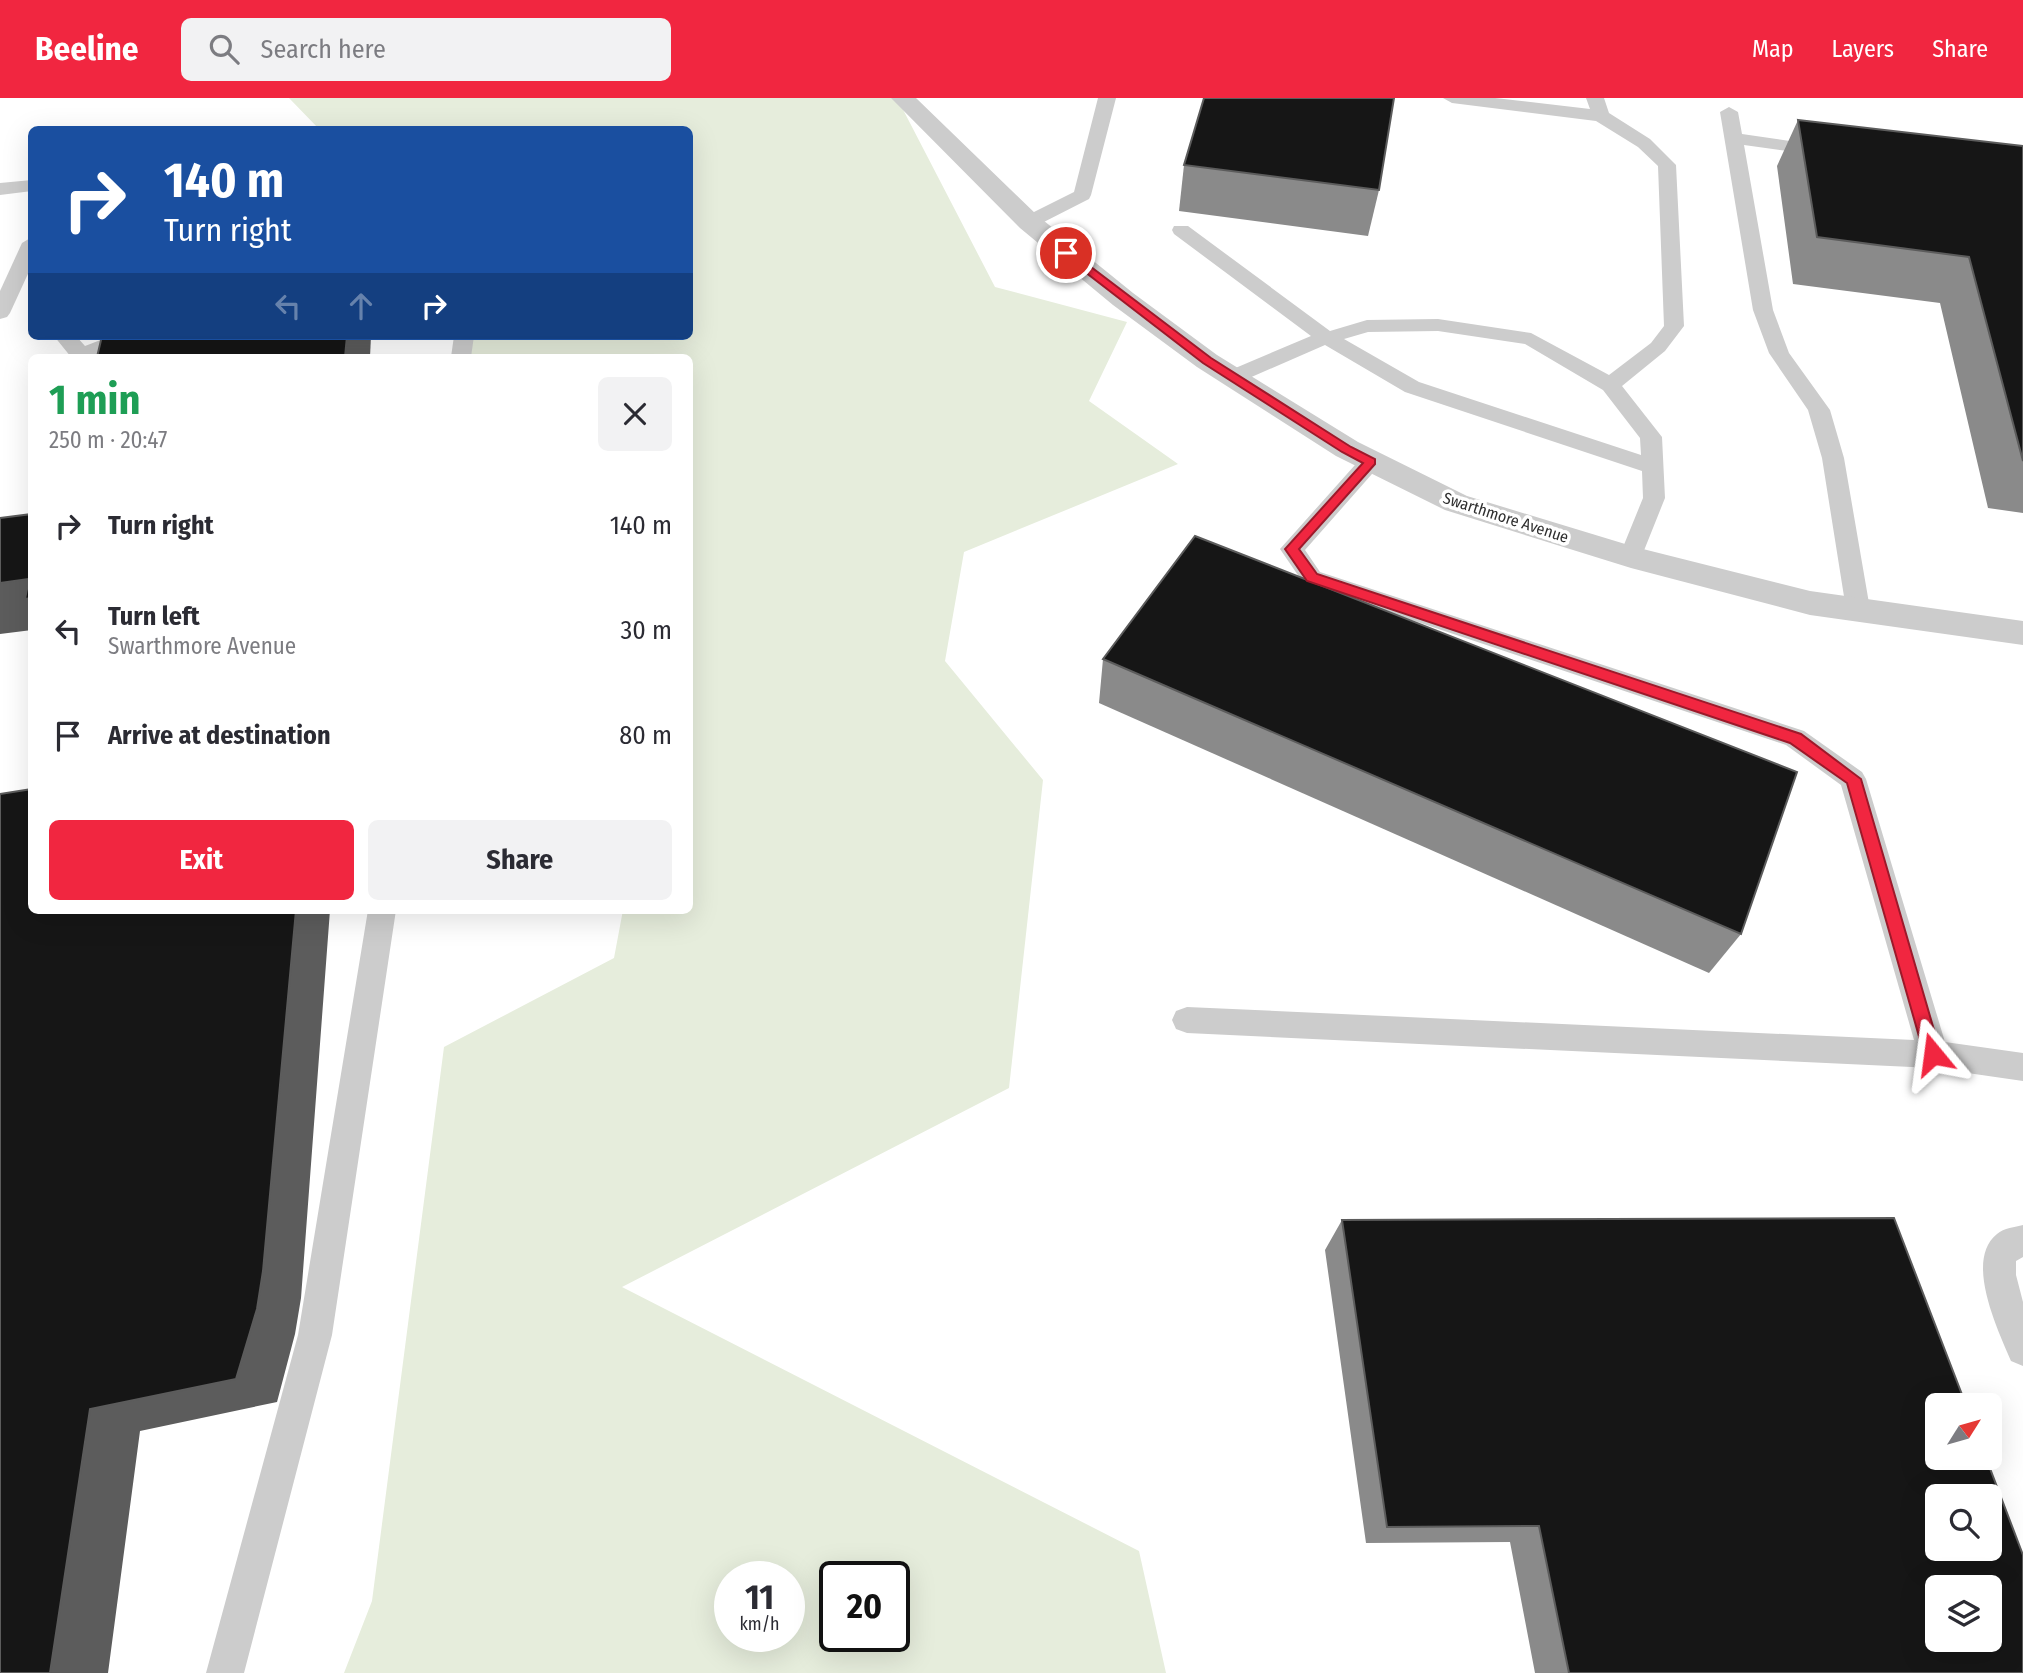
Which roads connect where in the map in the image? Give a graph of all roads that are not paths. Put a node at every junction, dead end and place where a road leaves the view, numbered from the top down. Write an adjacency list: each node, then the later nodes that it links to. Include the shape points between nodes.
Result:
1 (903, 98): 10 (street, Swarthmore Avenue)
2 (1107, 98): 10 (lane, via 1083,195)
3 (1452, 98): 4 (lane)
4 (1598, 107): 22 (lane, via 1667,165 1674,326 1658,347)
5 (1729, 112): 6 (lane)
6 (1733, 138): 7 (lane); 26 (lane, via 1763,310 1779,353 1819,410 1833,458)
7 (1843, 153)
8 (28, 186): 9 (lane)
9 (0, 189)
10 (1029, 222): 21 (street, Swarthmore Avenue, via 1123,299)
11 (1181, 230): 16 (lane)
12 (28, 252): 13 (lane)
13 (13, 285): 14 (lane); 15 (lane)
14 (28, 300)
15 (0, 313)
16 (1326, 338): 21 (lane); 22 (lane, via 1367,326 1438,325 1531,339); 24 (lane, via 1412,387)
17 (68, 340): 19 (lane)
18 (120, 340): 20 (lane)
19 (81, 354)
20 (85, 354)
21 (1233, 377): 23 (street, Swarthmore Avenue)
22 (1609, 385): 24 (lane, via 1651,436)
23 (1371, 461): 25 (street, Swarthmore Avenue, via 1456,503); 30 (lane, via 1292,549 1312,578 1795,738 1853,779)
24 (1653, 467): 25 (lane, via 1654,498)
25 (1630, 557): 26 (street, Swarthmore Avenue, via 1811,603)
26 (1858, 609): 27 (street, Swarthmore Avenue)
27 (2023, 633)
28 (381, 914): 34 (lane, via 315,1335)
29 (1187, 1020): 30 (lane)
30 (1933, 1054): 31 (lane)
31 (2023, 1067)
32 (2023, 1241): 33 (lane, via 2010,1244 2000,1255 1999,1275)
33 (2023, 1349)
34 (225, 1673)

